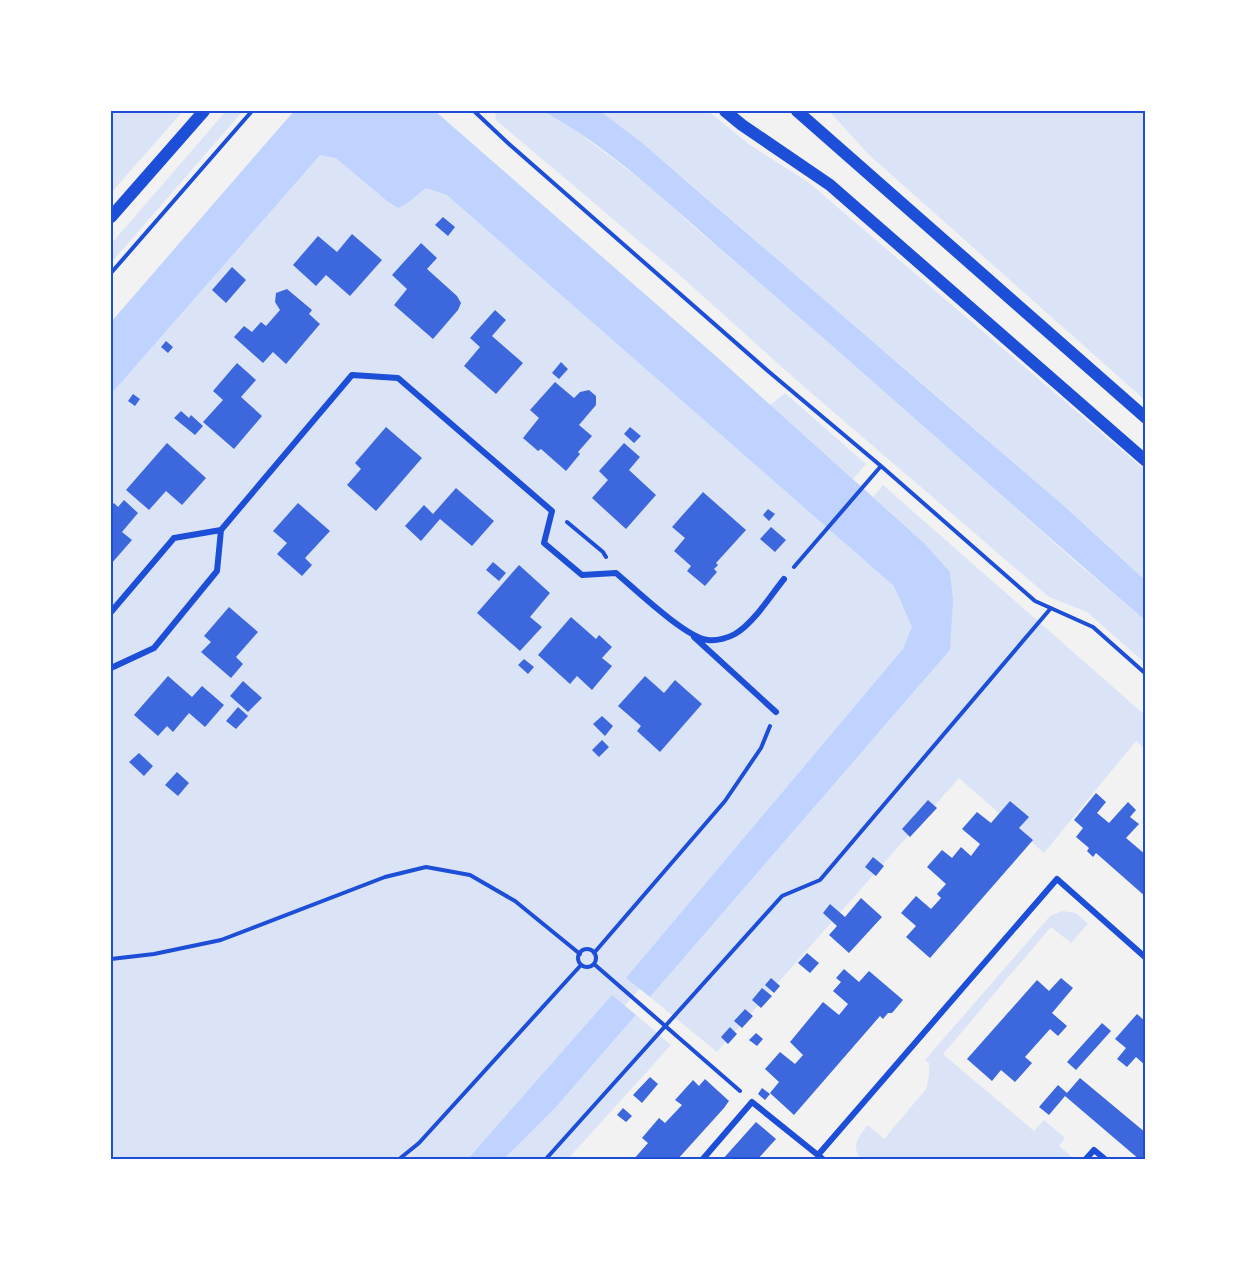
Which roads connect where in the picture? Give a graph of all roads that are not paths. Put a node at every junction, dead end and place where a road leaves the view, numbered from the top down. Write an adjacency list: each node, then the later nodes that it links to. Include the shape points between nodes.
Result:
1 (204, 111): 4 (main road)
2 (725, 111): 6 (main road, via 830,185)
3 (796, 111): 5 (main road)
4 (111, 217)
5 (1146, 418)
6 (1146, 461)
7 (221, 530): 9 (street, via 174,538); 10 (street, via 351,375 398,378 552,511 544,543 582,575 616,573); 11 (street, via 217,571 154,648)
8 (784, 579): 10 (street, via 735,634 708,640)
9 (111, 612)
10 (691, 634): 12 (street)
11 (111, 668)
12 (776, 712)
13 (1146, 958): 14 (street, via 1057,879)
14 (818, 1155): 15 (street, via 752,1102); 16 (street)
15 (702, 1160)
16 (824, 1160)
17 (1085, 1160): 18 (street, via 1094,1150)
18 (1106, 1160)

